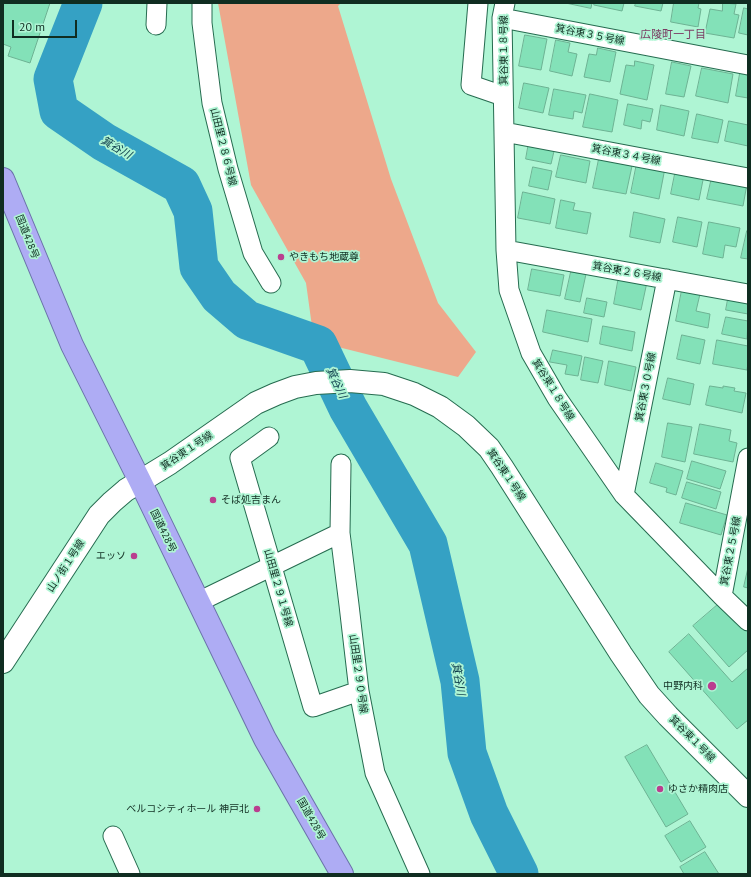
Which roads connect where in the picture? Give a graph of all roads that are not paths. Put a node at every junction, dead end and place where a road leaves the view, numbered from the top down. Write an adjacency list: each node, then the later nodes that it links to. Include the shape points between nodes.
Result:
1 (157, 3): 5 (street)
2 (202, 3): 13 (street, 山田里２８６号線, via 212,103 228,169 252,253)
3 (478, 3): 7 (street, 箕谷東１８号線, via 471,85)
4 (504, 11): 6 (street, 箕谷東３５号線); 7 (street, 箕谷東１８号線)
5 (156, 25)
6 (748, 65)
7 (503, 96): 8 (street, 箕谷東１８号線)
8 (504, 132): 9 (street, 箕谷東３４号線); 11 (street, 箕谷東１８号線)
9 (748, 178)
10 (3, 179): 18 (highway, 国道428号, via 72,344)
11 (506, 250): 12 (street, 箕谷東２６号線); 19 (street, 箕谷東１８号線, via 509,290 531,353 557,398)
12 (667, 279): 14 (street, 箕谷東２６号線); 19 (street, 箕谷東３０号線)
13 (271, 283)
14 (748, 294)
15 (269, 437): 21 (street, 山田里２９１号線, via 240,458)
16 (748, 458): 22 (street, 箕谷東２５号線)
17 (341, 464): 20 (street, 山田里２９０号線)
18 (140, 481): 23 (highway, 国道428号); 25 (street, 山ノ街１号線, via 126,490 99,515); 27 (street, 箕谷東１号線, via 256,403 296,387 350,381 384,384 414,394 440,407 466,426 489,448 645,690)
19 (624, 495): 22 (street, 箕谷東１８号線)
20 (340, 533): 21 (street); 26 (street, 山田里２９０号線)
21 (272, 566): 23 (street); 26 (street, 山田里２９１号線, via 313,707)
22 (722, 596): 24 (street, 箕谷東１８号線)
23 (198, 602): 30 (highway, 国道428号, via 265,739)
24 (748, 621)
25 (3, 662)
26 (359, 691): 31 (street, 山田里２９０号線, via 374,774)
27 (748, 796)
28 (113, 836): 29 (street)
29 (130, 874)
30 (342, 874)
31 (420, 874)

